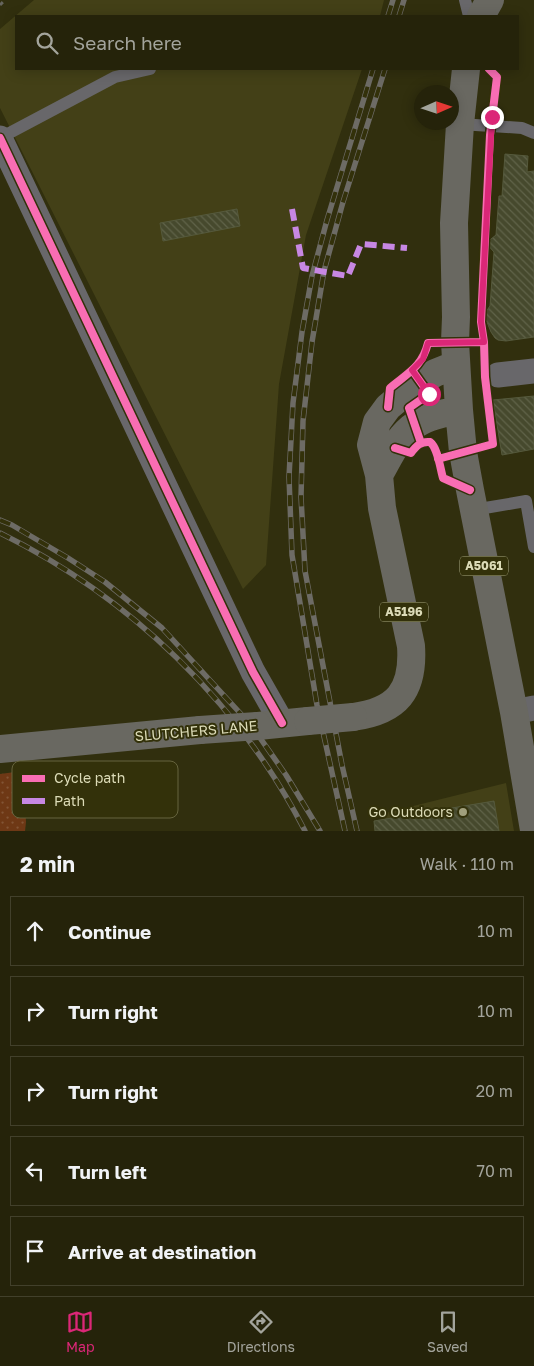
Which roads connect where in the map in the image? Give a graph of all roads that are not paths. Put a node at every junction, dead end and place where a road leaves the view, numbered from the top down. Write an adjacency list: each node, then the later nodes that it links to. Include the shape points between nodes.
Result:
1 (146, 70): 5 (lane, via 115,77)
2 (466, 70): 3 (highway, A5061)
3 (460, 124): 4 (lane, via 522,128); 6 (highway, A5061, via 454,223)
4 (534, 133)
5 (0, 138): 14 (street, via 253,672)
6 (456, 365): 9 (highway, A5061); 10 (highway, SLUTCHERS LANE / A5196, via 435,373 400,397 377,422 371,445)
7 (534, 371): 8 (street)
8 (498, 375)
9 (459, 410): 10 (highway, via 415,425 402,436); 11 (highway, A5061)
10 (379, 475): 14 (highway, SLUTCHERS LANE / A5196, bridge, via 382,508 412,646 411,674 407,685 401,695 373,713)
11 (473, 510): 12 (lane, via 526,501); 13 (highway, A5061)
12 (534, 547)
13 (524, 710): 16 (highway, A5061)
14 (283, 723): 15 (highway, SLUTCHERS LANE / A5196, bridge)
15 (0, 749)
16 (534, 830)

